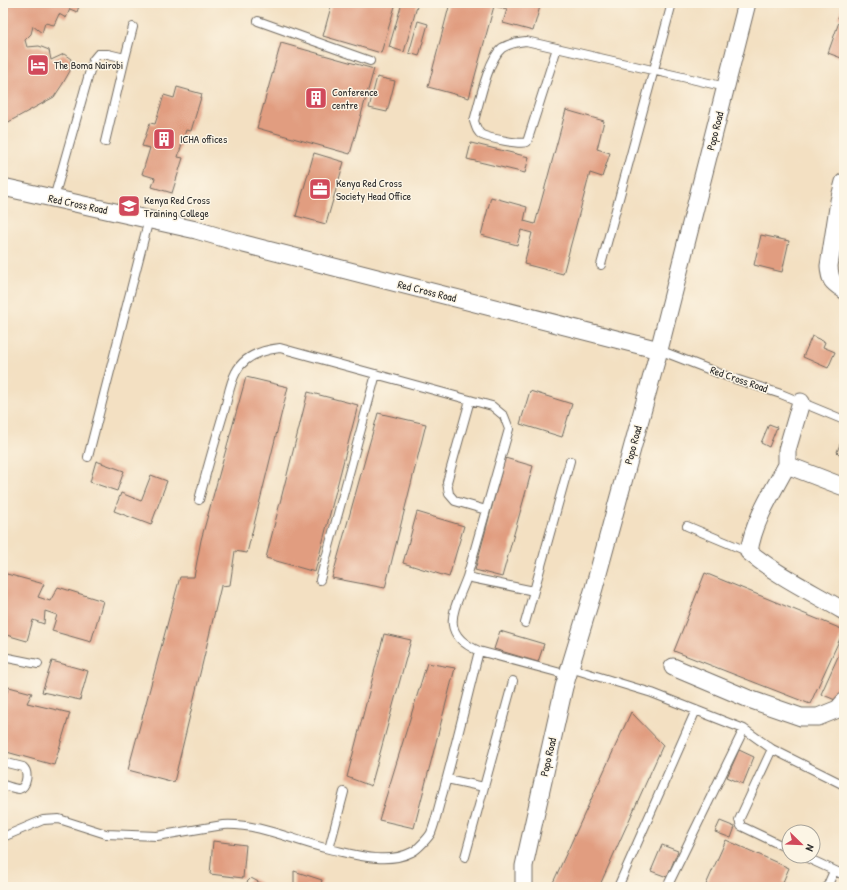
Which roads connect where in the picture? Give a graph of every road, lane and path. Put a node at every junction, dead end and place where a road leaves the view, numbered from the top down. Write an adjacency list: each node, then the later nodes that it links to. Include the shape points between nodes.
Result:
1 (672, 3): 8 (lane)
2 (747, 3): 9 (street, Popo Road)
3 (258, 21): 7 (lane)
4 (133, 27): 6 (lane)
5 (557, 48): 5 (lane, via 526,41 512,43 501,50 490,65 474,122 476,130 482,135 519,144 527,142); 8 (lane)
6 (125, 58): 10 (lane); 13 (lane, via 98,54 94,60)
7 (370, 61)
8 (653, 71): 9 (lane); 15 (lane)
9 (726, 87): 17 (street, Popo Road)
10 (105, 142)
11 (844, 182): 16 (street, via 829,266 829,277 832,282)
12 (3, 187): 13 (street, Red Cross Road)
13 (54, 198): 14 (street, Red Cross Road)
14 (149, 219): 17 (street, Red Cross Road); 22 (lane)
15 (601, 265)
16 (844, 290)
17 (658, 350): 20 (lane, Red Cross Road); 39 (street, Popo Road)
18 (376, 374): 19 (lane); 26 (lane, via 280,348 268,349 247,359 236,372); 31 (lane)
19 (470, 400): 27 (lane, via 492,406 504,416 508,428); 27 (lane, via 448,482 449,494 455,501)
20 (801, 402): 21 (lane, Red Cross Road); 24 (street, via 787,450)
21 (844, 420)
22 (88, 458)
23 (570, 462): 32 (lane)
24 (787, 465): 25 (street); 29 (street, via 766,503 750,541)
25 (844, 487)
26 (199, 500)
27 (486, 510): 30 (lane)
28 (687, 526): 29 (lane)
29 (749, 552): 33 (street, via 760,562)
30 (467, 577): 32 (lane); 35 (lane, via 452,622 457,637)
31 (320, 580)
32 (534, 591): 34 (lane)
33 (844, 611)
34 (525, 623)
35 (479, 651): 39 (lane); 46 (lane)
36 (3, 657): 37 (lane)
37 (38, 664)
38 (673, 667): 41 (street, via 749,699 801,717 818,717 838,710)
39 (569, 672): 42 (lane, via 652,693); 58 (street, Popo Road, via 524,866)
40 (513, 681): 49 (lane)
41 (844, 702)
42 (696, 710): 43 (lane); 59 (lane)
43 (744, 730): 44 (lane); 60 (lane)
44 (772, 748): 48 (lane); 52 (lane, via 739,820 741,826)
45 (3, 762): 47 (lane, via 23,767 27,773 22,788)
46 (447, 779): 49 (lane); 53 (lane, via 431,833 414,851 401,857 380,859)
47 (3, 785)
48 (844, 785)
49 (484, 787): 54 (lane)
50 (344, 792): 53 (lane)
51 (3, 838): 53 (lane, via 43,820 59,819 106,834 157,836 234,824 259,828)
52 (781, 845)
53 (329, 849)
54 (465, 857)
55 (820, 864): 56 (lane)
56 (834, 871): 57 (lane); 61 (lane)
57 (844, 875)
58 (524, 887)
59 (618, 887)
60 (667, 887)
61 (827, 887)

